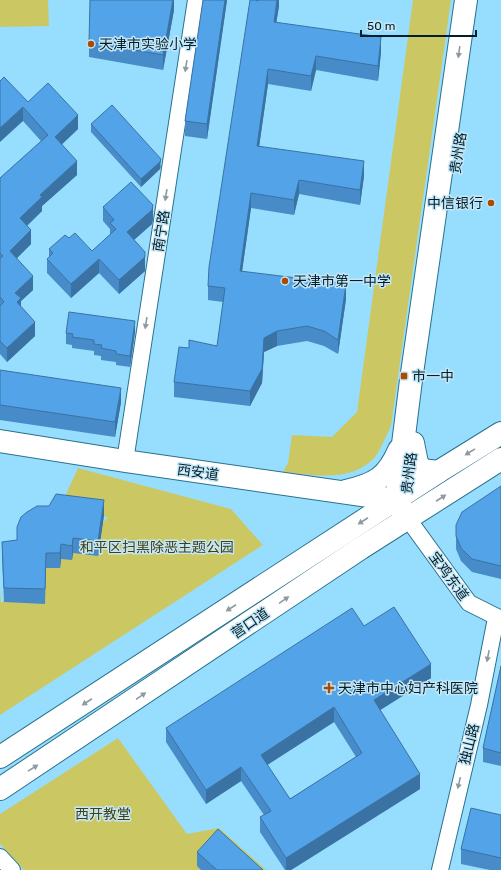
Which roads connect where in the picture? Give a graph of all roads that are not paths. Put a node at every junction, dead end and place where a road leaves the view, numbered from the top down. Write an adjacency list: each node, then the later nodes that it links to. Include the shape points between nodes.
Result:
1 (196, 0): 8 (street, 南宁路, one-way to 8)
2 (466, 0): 6 (street, 贵州路, one-way to 6)
3 (481, 0): 6 (street, 贵州路)
4 (501, 433): 9 (street, 营口道, one-way to 9)
5 (0, 441): 8 (street, 西安道)
6 (408, 442): 9 (street, via 422,470); 10 (street, via 378,480 367,486); 11 (street, 贵州路)
7 (501, 459): 12 (street, 营口道, one-way to 7)
8 (125, 461): 10 (street, 西安道)
9 (438, 472): 11 (street, 营口道)
10 (340, 493): 11 (street, 西安道)
11 (400, 497): 12 (street, 贵州路); 14 (street, 营口道, one-way to 14)
12 (408, 519): 13 (street, 宝鸡东道, via 469,604); 15 (street, 营口道, one-way to 12)
13 (498, 618): 18 (street, 独山路, one-way to 18)
14 (0, 757)
15 (0, 789)
16 (0, 857): 17 (street)
17 (12, 870)
18 (440, 870)

